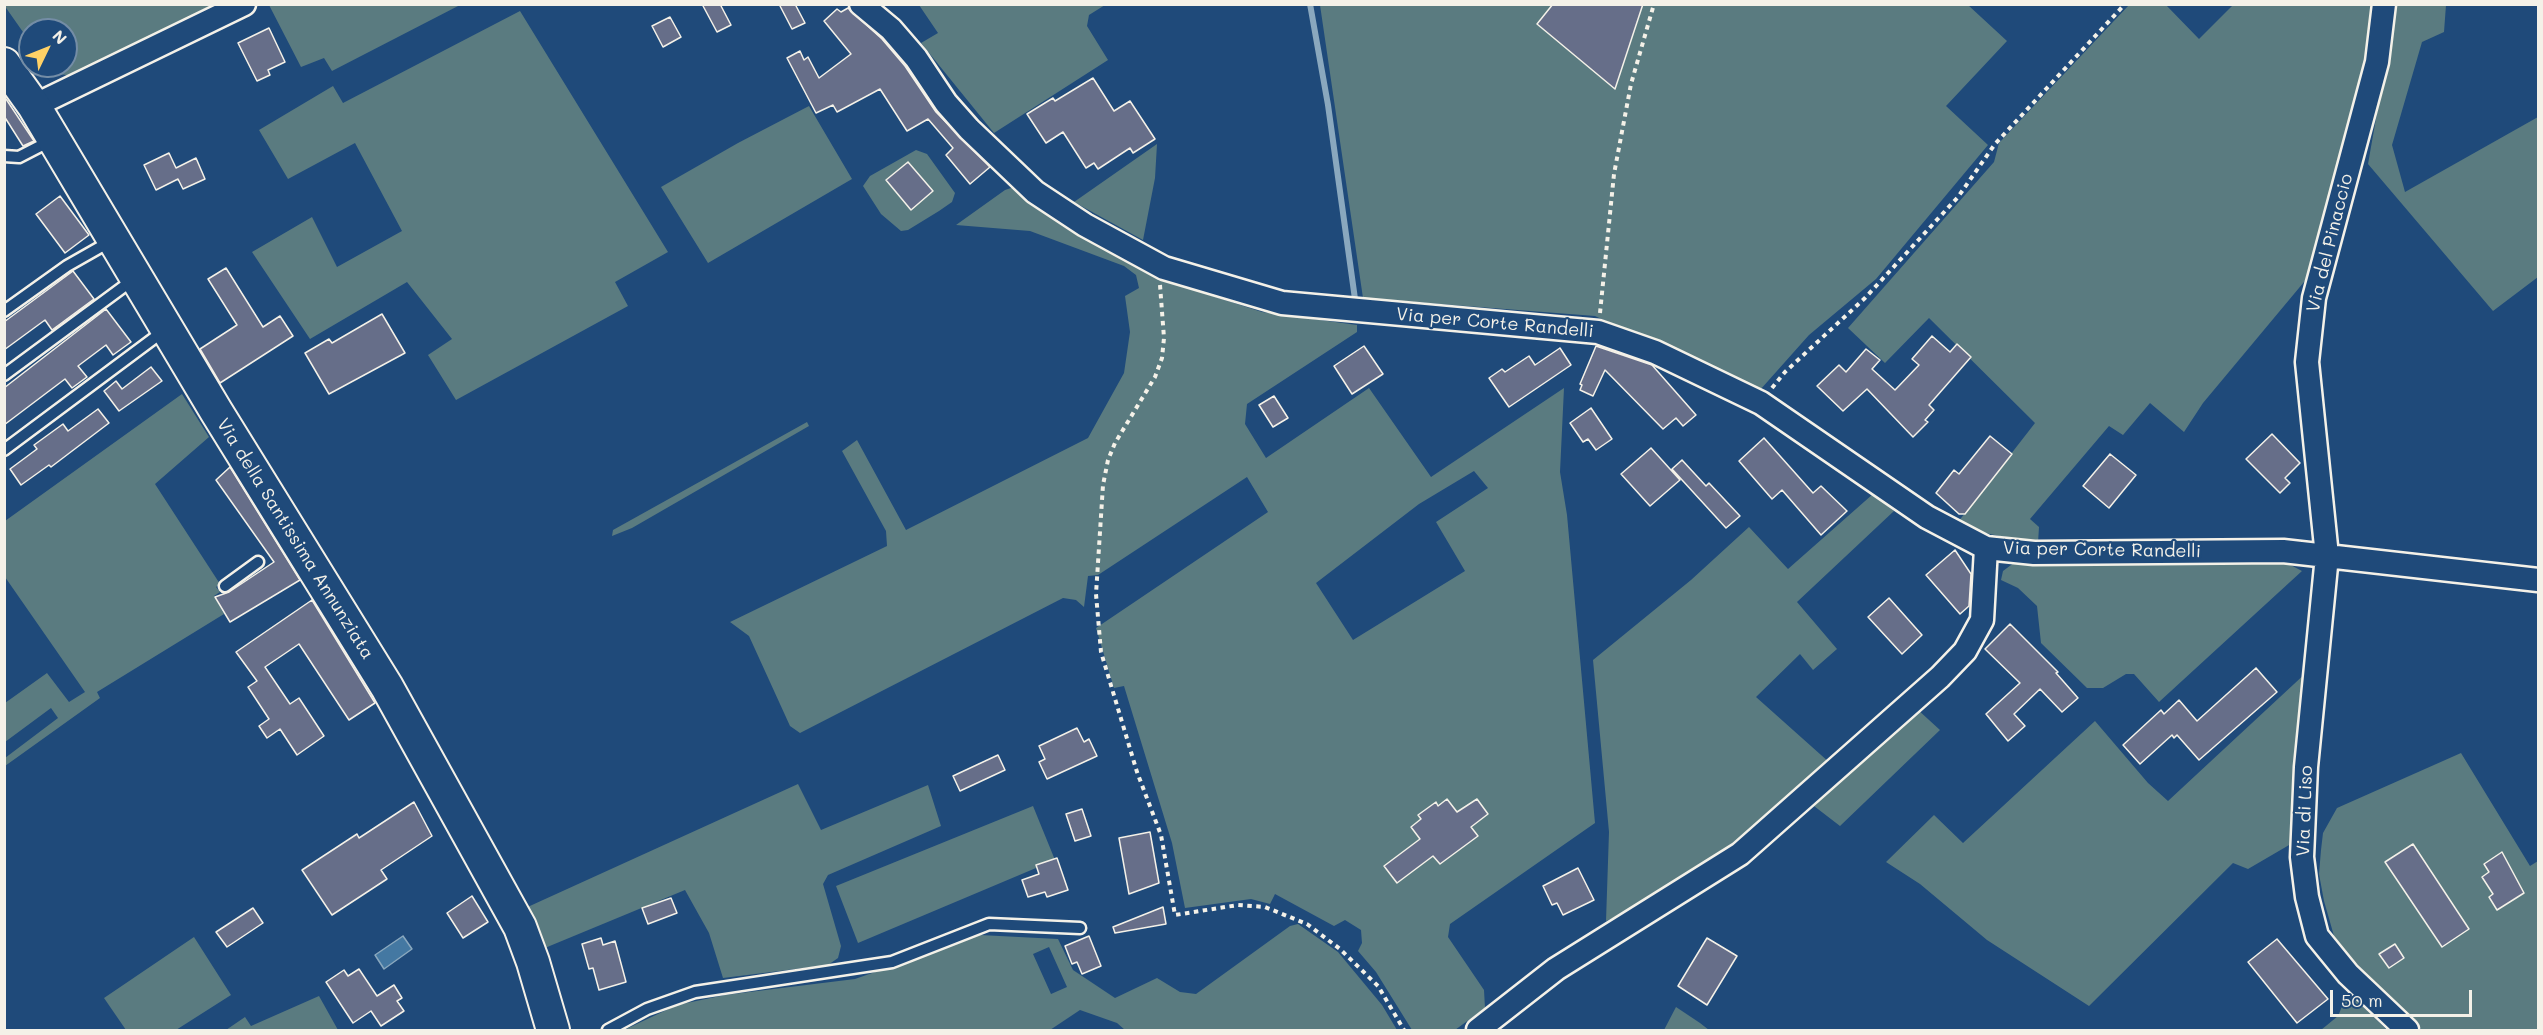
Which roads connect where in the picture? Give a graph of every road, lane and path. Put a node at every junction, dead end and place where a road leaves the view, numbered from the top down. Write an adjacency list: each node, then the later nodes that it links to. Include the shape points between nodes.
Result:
1 (244, 4): 7 (street)
2 (861, 4): 11 (street, Via per Corte Randelli, via 891,29 969,129 1035,192 1085,225)
3 (1654, 4): 15 (path, via 1631,84 1614,174)
4 (2125, 4): 17 (path, via 1995,144 1958,197 1865,298 1785,372)
5 (2384, 4): 20 (street, Via del Pinaccio, via 2377,62 2314,298 2308,351)
6 (4, 64): 7 (street, Via della Santissima Annunziata)
7 (34, 106): 8 (street, Via della Santissima Annunziata)
8 (53, 140): 9 (lane, via 19,157); 10 (street, Via della Santissima Annunziata)
9 (4, 156)
10 (114, 239): 12 (street, Via della Santissima Annunziata); 13 (lane, via 67,266)
11 (1164, 268): 15 (street, Via per Corte Randelli, via 1282,303); 27 (path, via 1159,294 1162,358 1108,460 1096,594 1101,652 1137,772 1161,835 1175,915 1238,905 1265,907 1307,924 1378,986)
12 (137, 277): 14 (street, Via della Santissima Annunziata); 16 (lane)
13 (4, 311)
14 (168, 328): 18 (lane); 25 (street, Via della Santissima Annunziata, via 387,687 504,897 533,963)
15 (1598, 332): 17 (street, Via per Corte Randelli, via 1655,352)
16 (4, 375)
17 (1761, 403): 19 (street, Via per Corte Randelli, via 1927,517)
18 (4, 450)
19 (1986, 548): 20 (street, Via per Corte Randelli, via 2034,553 2283,551); 28 (street, via 1982,620 1965,651 1941,677 1740,854 1556,969)
20 (2327, 556): 22 (street, Via per Corte Randelli); 29 (street, Via di Liso, via 2306,767 2302,856 2307,897 2317,936 2348,974)
21 (258, 562): 23 (lane)
22 (2538, 580)
23 (225, 586)
24 (1080, 928): 26 (lane, via 989,924 892,962 695,992 646,1009)
25 (553, 1030)
26 (608, 1030)
27 (1404, 1030)
28 (1478, 1030)
29 (2407, 1030)

